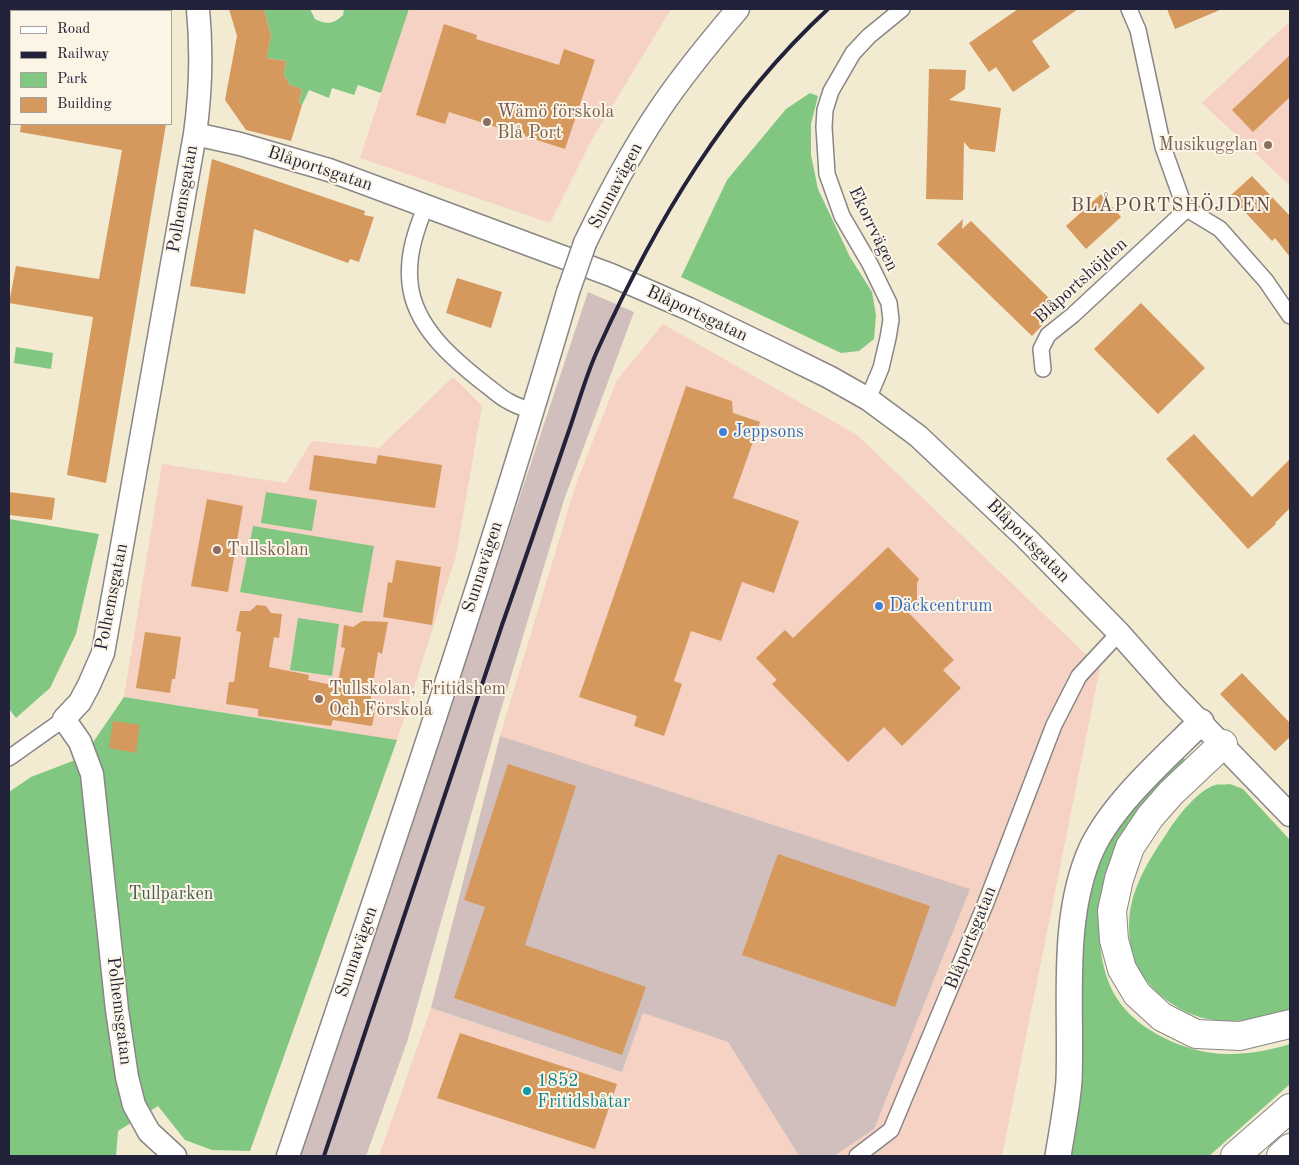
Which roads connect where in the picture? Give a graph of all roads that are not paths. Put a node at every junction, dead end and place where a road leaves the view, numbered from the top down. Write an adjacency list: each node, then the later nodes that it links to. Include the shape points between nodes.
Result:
1 (198, 9): 5 (street, Polhemsgatan, via 201,81)
2 (738, 9): 11 (street, Sunnavägen, bridge, via 669,94 629,157 585,243)
3 (902, 9): 10 (street, Ekorrvägen, via 854,53 830,91 825,110 827,174 842,216 889,303 888,338 881,368)
4 (1129, 9): 7 (street, via 1138,30 1163,146)
5 (195, 134): 6 (street, Blåportsgatan, via 294,159); 13 (street, Polhemsgatan, via 103,653 80,702)
6 (426, 204): 10 (street, Blåportsgatan, via 611,275 821,373); 11 (street, via 409,259 410,285 418,310 433,337 466,370 508,401)
7 (1187, 210): 8 (street, via 1220,229 1266,281); 9 (street, Blåportshöjden, via 1048,335 1041,350)
8 (1290, 316)
9 (1043, 369)
10 (868, 399): 12 (street, Blåportsgatan, via 918,436 966,480)
11 (533, 412): 22 (street, Sunnavägen, via 417,774)
12 (1119, 634): 14 (street, Blåportsgatan); 23 (street, Blåportsgatan, via 1079,676 1054,725 985,905 891,1130)
13 (64, 720): 16 (street); 21 (street, Polhemsgatan, via 80,742 92,774 117,1010 134,1105 149,1132)
14 (1201, 722): 15 (street, Blåportsgatan); 24 (main road, via 1107,823 1092,848 1082,877 1070,946 1068,1083)
15 (1223, 744): 17 (street, Blåportsgatan); 18 (highway, via 1171,793 1130,847 1112,911 1114,940 1122,968 1137,994 1162,1017 1196,1034 1240,1036)
16 (9, 758)
17 (1290, 816)
18 (1290, 1024)
19 (1290, 1108): 25 (highway)
20 (1290, 1148): 26 (highway)
21 (175, 1156)
22 (288, 1156)
23 (857, 1156)
24 (1058, 1156)
25 (1236, 1156)
26 (1281, 1156)

